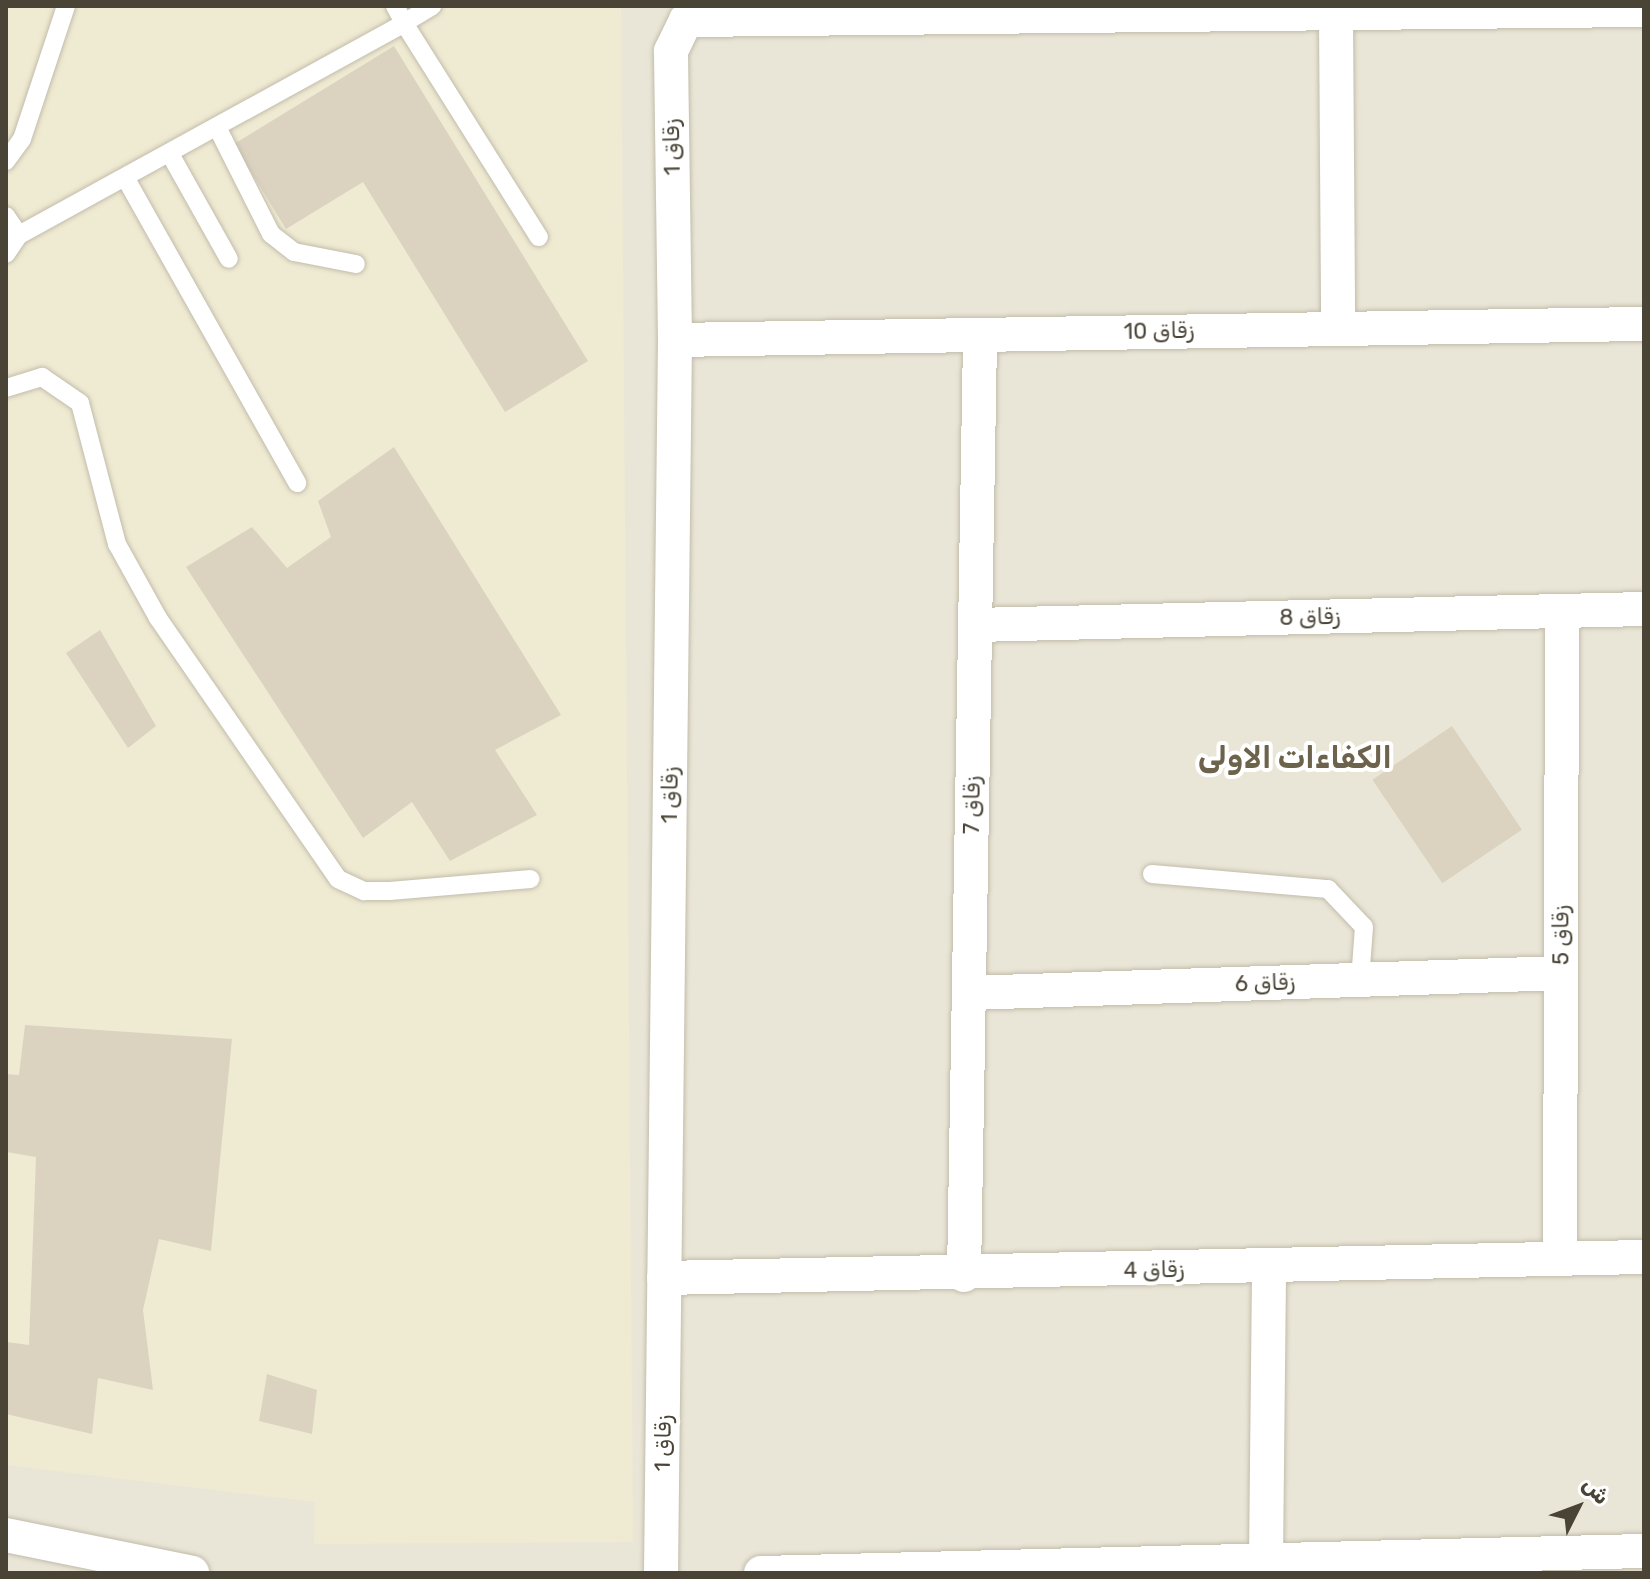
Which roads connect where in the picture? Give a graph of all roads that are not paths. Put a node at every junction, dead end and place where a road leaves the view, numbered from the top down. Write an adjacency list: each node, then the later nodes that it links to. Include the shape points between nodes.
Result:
1 (66, 6): 9 (lane, via 22,139)
2 (432, 6): 5 (lane)
3 (1570, 8): 4 (street); 6 (street)
4 (1644, 10)
5 (399, 14): 7 (lane); 13 (lane)
6 (1336, 16): 18 (street); 20 (street, زقاق 1, via 686,20 671,51)
7 (217, 127): 8 (lane); 16 (lane, via 271,234 294,252)
8 (170, 154): 10 (lane); 15 (lane)
9 (6, 161)
10 (126, 179): 12 (lane); 22 (lane)
11 (6, 216): 12 (lane)
12 (19, 235): 14 (lane)
13 (539, 237)
14 (6, 254)
15 (229, 259)
16 (356, 264)
17 (1644, 324): 18 (street, زقاق 10)
18 (1338, 327): 19 (street, زقاق 10)
19 (980, 336): 20 (street, زقاق 10); 25 (street, زقاق 7)
20 (675, 340): 35 (street, زقاق 1)
21 (6, 388): 27 (lane, via 42,377 80,403 117,544 158,618 338,879 377,891)
22 (297, 483)
23 (1644, 609): 24 (street, زقاق 8)
24 (1562, 611): 25 (street, زقاق 8); 28 (street, زقاق 5)
25 (975, 625): 30 (street, زقاق 7)
26 (1152, 874): 29 (lane, via 1328,889 1364,927)
27 (530, 879)
28 (1561, 973): 29 (street, زقاق 6); 32 (street, زقاق 5)
29 (1360, 980): 30 (street, زقاق 6)
30 (969, 993): 34 (street, زقاق 7)
31 (1644, 1257): 32 (street, زقاق 4)
32 (1560, 1259): 33 (street, زقاق 4)
33 (1269, 1267): 34 (street, زقاق 4); 38 (street)
34 (964, 1275): 35 (street, زقاق 4)
35 (664, 1278): 40 (street, زقاق 1)
36 (6, 1535): 39 (street)
37 (1644, 1551): 38 (street)
38 (1266, 1560): 41 (street)
39 (192, 1573)
40 (661, 1573)
41 (761, 1573)

